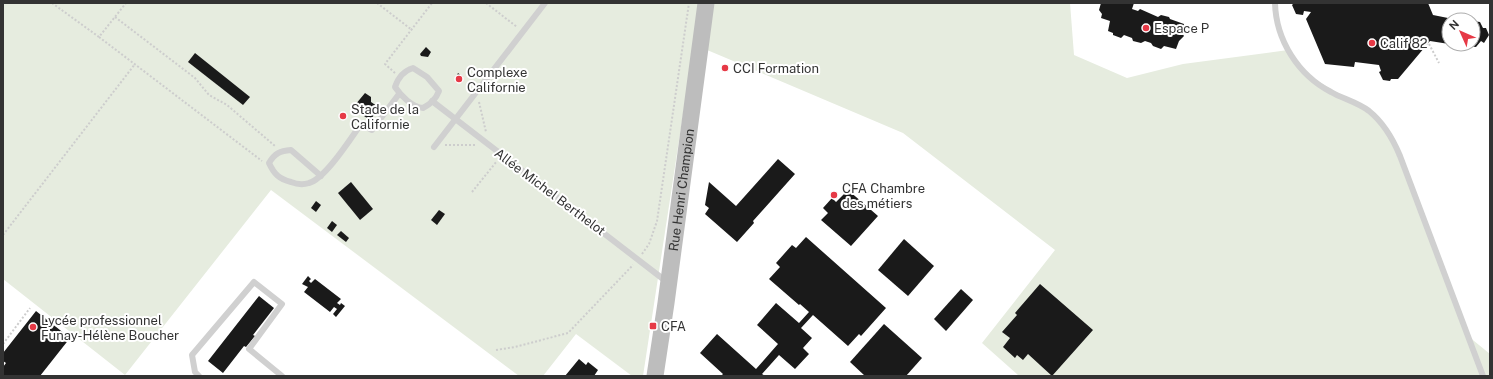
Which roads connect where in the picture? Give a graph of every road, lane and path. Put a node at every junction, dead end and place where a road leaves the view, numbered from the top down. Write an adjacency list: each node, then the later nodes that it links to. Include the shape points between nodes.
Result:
1 (52, 3): 13 (path)
2 (126, 3): 10 (path)
3 (377, 3): 11 (path)
4 (432, 3): 11 (path)
5 (486, 3): 12 (path)
6 (545, 3): 12 (lane)
7 (689, 3): 28 (path, via 657,221 649,244)
8 (706, 3): 29 (street, Rue Henri Champion)
9 (1275, 3): 36 (lane, via 1277,22 1283,40 1301,69 1325,89 1370,112 1391,137)
10 (116, 17): 13 (path); 22 (path, via 195,78 209,95 227,105)
11 (412, 30): 17 (path, via 385,64)
12 (523, 32): 20 (lane)
13 (99, 37): 16 (path)
14 (1429, 44): 15 (path)
15 (1439, 63)
16 (135, 64): 24 (path); 27 (path)
17 (400, 77): 18 (lane, via 395,87); 19 (lane, via 413,68 420,72 439,91)
18 (399, 94): 19 (lane, via 418,108); 25 (lane, via 372,130 362,124)
19 (432, 102): 20 (lane, Allée Michel Berthelot)
20 (455, 119): 21 (lane); 23 (lane, Allée Michel Berthelot)
21 (434, 147)
22 (281, 150): 24 (lane); 25 (lane, via 291,150)
23 (502, 155): 26 (path); 28 (lane, Allée Michel Berthelot)
24 (269, 163): 25 (lane, via 274,173 282,180 296,184 309,183)
25 (321, 176)
26 (472, 192)
27 (3, 235)
28 (638, 259): 29 (lane, Allée Michel Berthelot); 32 (path, via 568,333)
29 (669, 283): 35 (street, Rue Henri Champion)
30 (30, 308): 31 (path)
31 (3, 344)
32 (496, 350)
33 (199, 376): 34 (lane, via 192,355 254,282 282,304 249,349)
34 (282, 376)
35 (655, 376)
36 (1483, 376)

